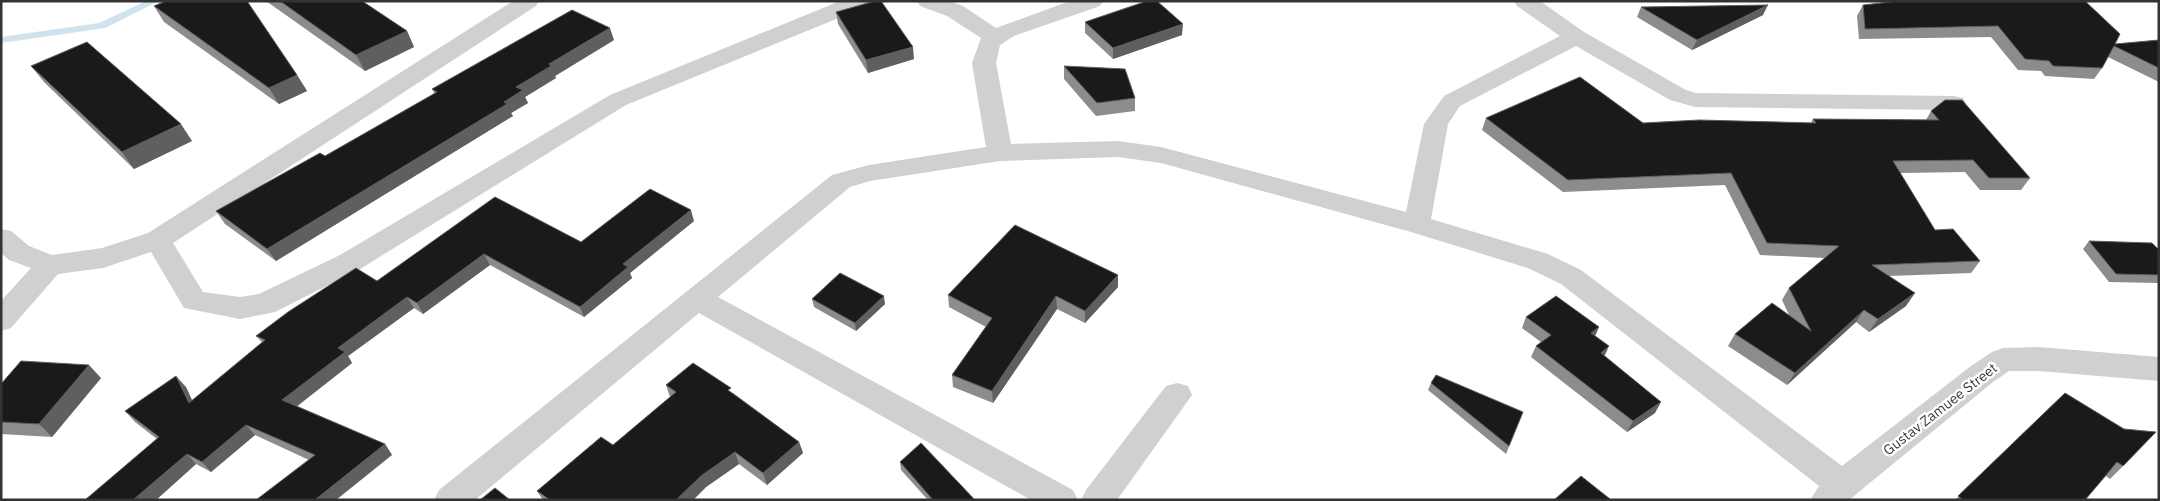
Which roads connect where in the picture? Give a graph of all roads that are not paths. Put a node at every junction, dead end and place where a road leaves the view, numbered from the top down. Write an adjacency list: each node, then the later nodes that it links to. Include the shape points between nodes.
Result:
1 (528, 1): 12 (street)
2 (860, 1): 12 (street, via 618,100 350,262 265,304 240,308 194,301)
3 (928, 1): 7 (street, via 955,11)
4 (1092, 1): 7 (street, via 1006,31)
5 (1524, 1): 6 (street)
6 (1576, 37): 8 (street, via 1678,95 1695,100); 10 (street, via 1452,101 1436,124)
7 (996, 38): 9 (street, via 989,42 984,63)
8 (1954, 102)
9 (1000, 152): 10 (street, via 1118,149 1161,155); 14 (street, via 869,173 841,181)
10 (1417, 224): 18 (street, via 1538,261 1571,276)
11 (1, 238): 13 (street, via 19,253)
12 (158, 240): 13 (street, via 104,258)
13 (50, 264): 15 (street)
14 (697, 299): 19 (street); 20 (street)
15 (1, 320)
16 (2159, 369): 18 (street, Gustav Zamuee Street, via 2039,359 2003,360)
17 (1177, 396): 21 (street)
18 (1835, 493)
19 (451, 500)
20 (1062, 500)
21 (1098, 500)

